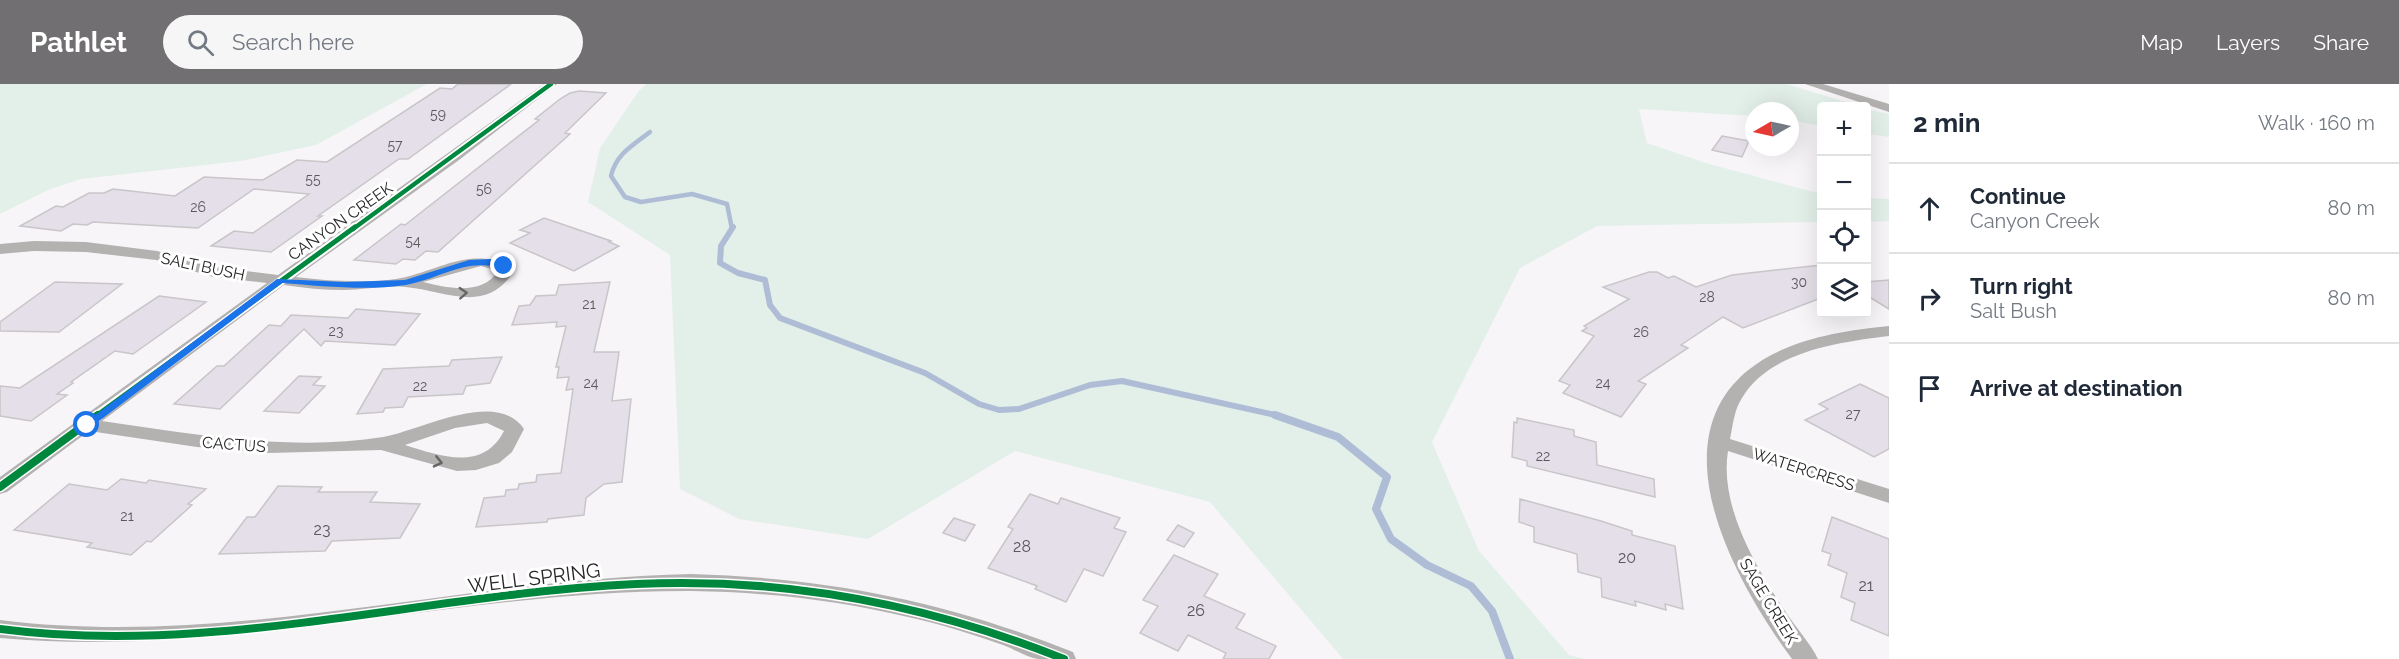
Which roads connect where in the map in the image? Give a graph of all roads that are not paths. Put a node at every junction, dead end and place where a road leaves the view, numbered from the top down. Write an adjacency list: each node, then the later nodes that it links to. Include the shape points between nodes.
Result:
1 (551, 84): 5 (street, CANYON CREEK)
2 (1811, 84): 3 (street)
3 (1889, 108)
4 (0, 249): 5 (street, SALT BUSH, via 86,247 157,256 213,272)
5 (280, 281): 6 (street, SALT BUSH, via 345,285); 8 (street, CANYON CREEK)
6 (406, 282): 6 (street, SALT BUSH, one-way to 6, via 454,294 476,292 497,282 506,271 504,266 481,261)
7 (1889, 331): 9 (street, SAGE CREEK, via 1829,340 1797,350 1764,367 1738,390 1724,413)
8 (87, 425): 10 (street, CACTUS, via 257,448); 11 (street, CANYON CREEK)
9 (1720, 442): 12 (street, WATERCRESS); 15 (street, SAGE CREEK, via 1716,467 1732,533 1751,577)
10 (383, 444): 10 (street, CACTUS, one-way to 10, via 440,463 463,465 484,461 501,451 511,441 514,429 507,420 486,417)
11 (0, 487)
12 (1889, 496)
13 (0, 629): 14 (street, WELL SPRING, via 104,635 221,632 593,587 723,584 787,587 906,607)
14 (1064, 659)
15 (1806, 659)

